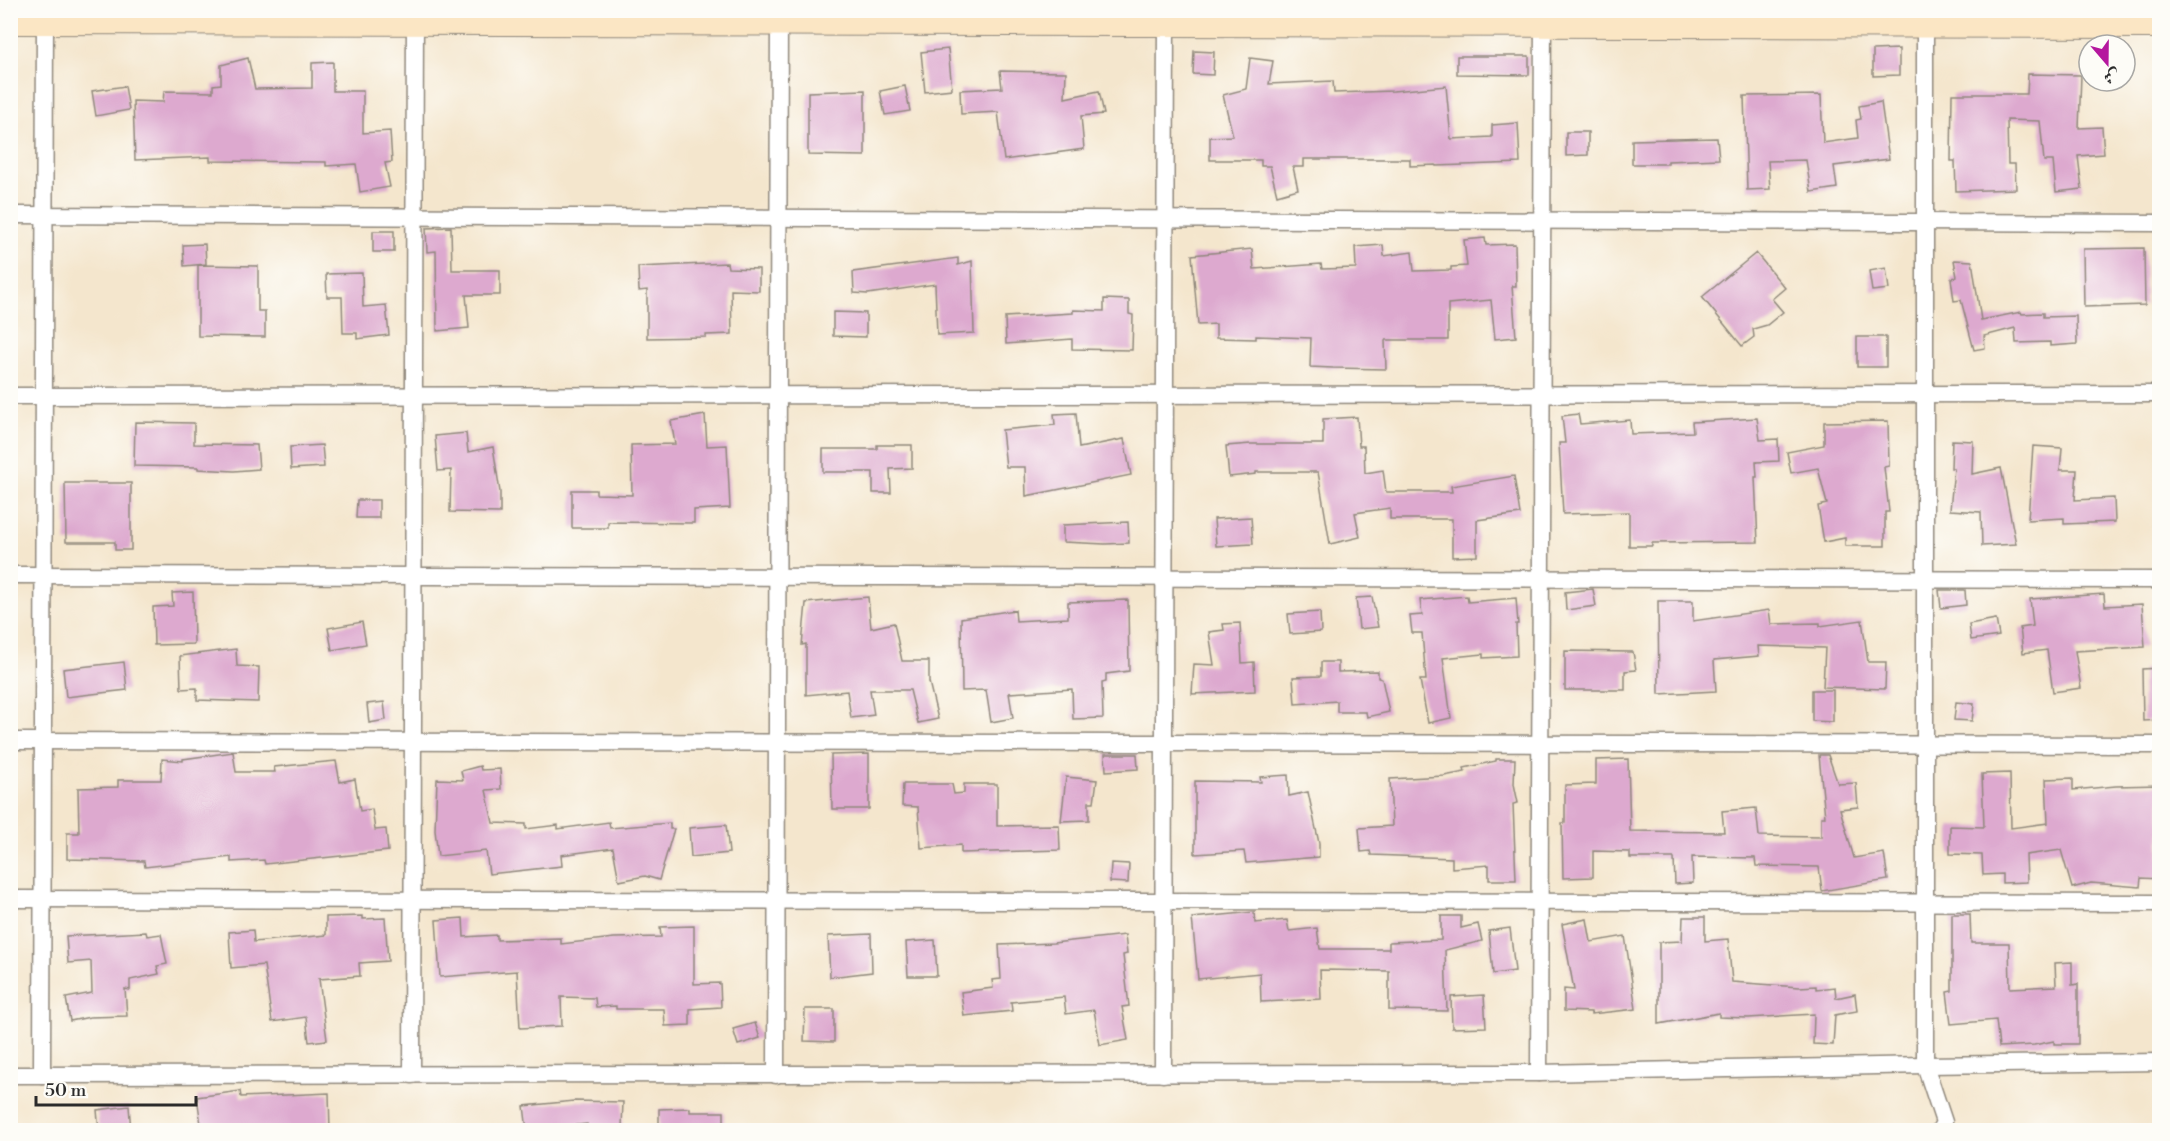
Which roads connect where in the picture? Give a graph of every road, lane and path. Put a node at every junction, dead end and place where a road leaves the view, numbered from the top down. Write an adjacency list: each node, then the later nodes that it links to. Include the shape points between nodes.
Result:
1 (45, 17): 2 (street); 7 (street); 10 (street)
2 (415, 17): 3 (street); 11 (street)
3 (779, 17): 4 (street); 12 (street)
4 (1166, 17): 5 (street); 13 (street)
5 (1543, 18): 6 (street); 14 (street)
6 (1925, 18): 8 (street); 15 (street)
7 (10, 22)
8 (2160, 26)
9 (10, 215): 10 (street)
10 (44, 215): 11 (street); 24 (street)
11 (415, 217): 12 (street); 22 (street)
12 (779, 218): 13 (street); 23 (street)
13 (1165, 219): 14 (street); 19 (street)
14 (1542, 220): 15 (street); 20 (street)
15 (1925, 222): 16 (street); 17 (street)
16 (2160, 223)
17 (1925, 394): 18 (street); 20 (street); 31 (street)
18 (2160, 394)
19 (1165, 395): 20 (street); 23 (street); 29 (street)
20 (1542, 395): 30 (street)
21 (10, 396): 24 (street)
22 (414, 396): 23 (street); 24 (street); 27 (street)
23 (778, 396): 28 (street)
24 (44, 397): 26 (street)
25 (10, 575): 26 (street)
26 (44, 576): 27 (street); 34 (street)
27 (414, 576): 28 (street); 35 (street)
28 (778, 577): 29 (street); 36 (street)
29 (1164, 578): 30 (street); 37 (street)
30 (1541, 579): 31 (street); 38 (street)
31 (1925, 580): 32 (street); 39 (street)
32 (2160, 580)
33 (10, 741): 34 (street)
34 (43, 741): 35 (street); 42 (street)
35 (413, 742): 36 (street); 43 (street)
36 (777, 742): 37 (street); 44 (street)
37 (1164, 743): 38 (street); 45 (street)
38 (1540, 744): 39 (street); 46 (street)
39 (1925, 744): 40 (street); 47 (street)
40 (2160, 744)
41 (10, 899): 42 (street)
42 (42, 900): 43 (street); 54 (street)
43 (413, 900): 44 (street); 55 (street)
44 (777, 901): 45 (street); 56 (street)
45 (1163, 902): 46 (street); 52 (street)
46 (1540, 902): 47 (street); 51 (street)
47 (1925, 903): 48 (street); 50 (street)
48 (2160, 903)
49 (2160, 1062): 50 (street)
50 (1925, 1065): 51 (street); 57 (street, via 1944,1122)
51 (1539, 1073): 52 (street)
52 (1163, 1074): 56 (street)
53 (10, 1075): 54 (street)
54 (42, 1075): 55 (street)
55 (412, 1075): 56 (street)
56 (776, 1075)
57 (1940, 1131)

